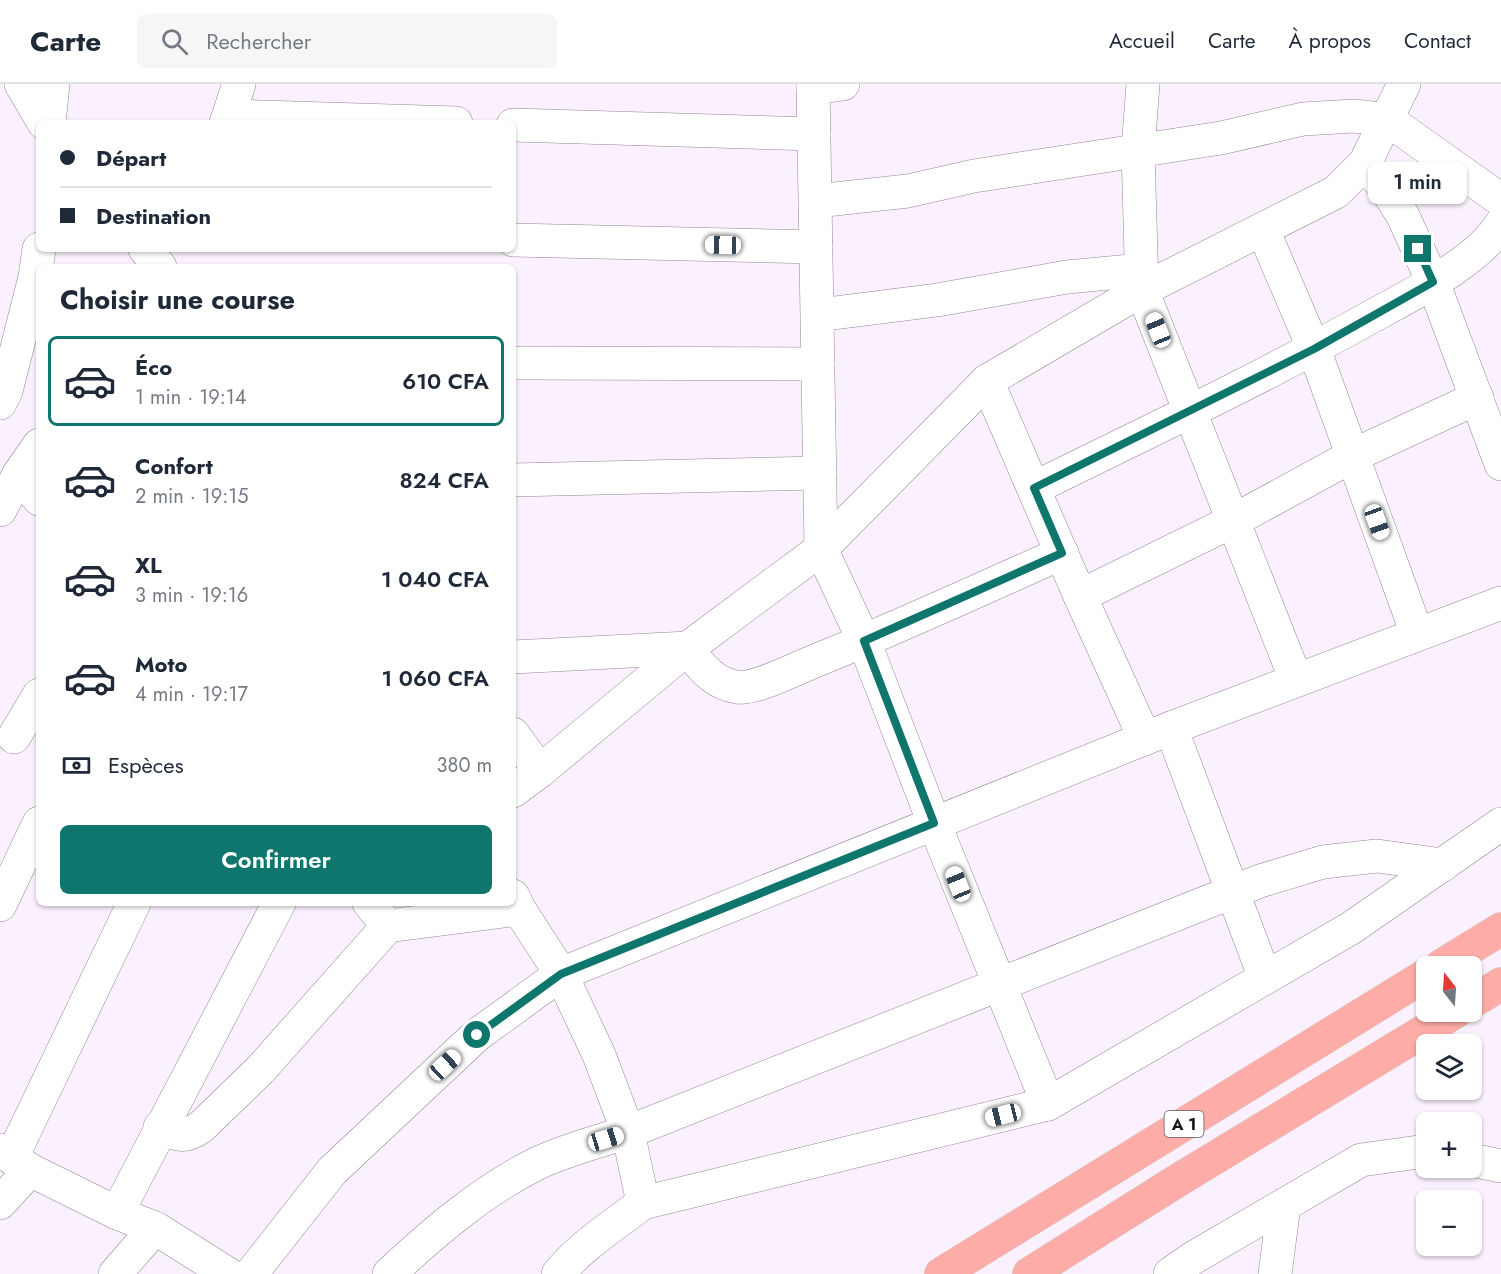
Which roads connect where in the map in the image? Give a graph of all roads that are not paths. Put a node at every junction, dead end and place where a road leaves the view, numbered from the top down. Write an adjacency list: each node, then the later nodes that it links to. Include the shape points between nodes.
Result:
1 (21, 84): 8 (street)
2 (53, 84): 9 (street)
3 (239, 84): 7 (street)
4 (1143, 84): 14 (street)
5 (1404, 84): 11 (street)
6 (823, 85): 13 (street)
7 (228, 119): 10 (street)
8 (42, 120)
9 (49, 120)
10 (285, 120)
11 (1388, 120): 14 (street, via 1354,116 1302,119 1221,138); 15 (street); 16 (street)
12 (516, 125): 13 (street)
13 (814, 134): 17 (street)
14 (1138, 150): 17 (street, via 974,176 908,191); 23 (street)
15 (1365, 163): 19 (street, via 1336,192); 24 (street, via 1403,216)
16 (1501, 200)
17 (816, 201): 21 (street)
18 (1501, 224): 24 (street, via 1468,258)
19 (1263, 230): 23 (street); 26 (street)
20 (516, 240): 21 (street)
21 (816, 247): 25 (street)
22 (36, 276): 30 (street)
23 (1142, 280): 25 (street, via 1067,277 937,300); 29 (street); 32 (street)
24 (1433, 282): 26 (street); 31 (street)
25 (818, 315): 28 (street)
26 (1314, 349): 32 (street); 33 (street)
27 (516, 363): 28 (street)
28 (818, 364): 36 (street)
29 (987, 381): 39 (street); 42 (street)
30 (2, 394)
31 (1477, 398): 33 (street); 35 (street)
32 (1191, 412): 39 (street); 41 (street)
33 (1354, 455): 41 (street); 46 (street)
34 (36, 457): 38 (street)
35 (1501, 464)
36 (820, 473): 37 (street); 42 (street)
37 (516, 480)
38 (29, 486): 40 (street)
39 (1034, 488): 43 (street)
40 (0, 510)
41 (1233, 521): 44 (street); 50 (street)
42 (821, 549): 47 (street); 48 (street)
43 (1062, 553): 44 (street); 47 (street)
44 (1080, 596): 52 (street)
45 (1501, 603): 46 (street)
46 (1417, 634): 50 (street)
47 (864, 641): 48 (street, via 763,682 738,687 716,680); 57 (street)
48 (688, 648): 49 (street); 55 (street)
49 (516, 657)
50 (1296, 680): 52 (street)
51 (36, 701): 54 (street)
52 (1158, 733): 57 (street); 61 (street)
53 (516, 738): 55 (street)
54 (18, 739)
55 (540, 771): 56 (street)
56 (516, 789)
57 (934, 823): 70 (street); 74 (street)
58 (1501, 824): 60 (street)
59 (36, 829): 63 (street)
60 (1443, 865): 61 (street, via 1377,856 1323,862); 71 (street, via 1351,928)
61 (1233, 892): 71 (street); 74 (street)
62 (516, 903): 70 (street)
63 (0, 905)
64 (133, 906): 81 (street)
65 (277, 906): 78 (street)
66 (482, 906): 67 (street)
67 (379, 915): 78 (street, via 260,1070 191,1134 182,1136)
68 (1501, 929): 69 (highway)
69 (1457, 956)
70 (561, 974): 79 (street, via 599,1055); 91 (street, via 477,1035 332,1172)
71 (1265, 978): 77 (street)
72 (1416, 981): 94 (highway, A 1)
73 (1501, 984): 75 (highway)
74 (999, 986): 77 (street); 79 (street)
75 (1482, 996)
76 (1439, 1022): 95 (highway, A 1)
77 (1048, 1104): 85 (street)
78 (160, 1127): 87 (street)
79 (628, 1132): 85 (street); 92 (street, via 537,1163 424,1242)
80 (1416, 1152): 86 (street, via 1361,1160)
81 (14, 1159): 84 (street); 87 (street)
82 (1482, 1162): 83 (street)
83 (1501, 1166)
84 (0, 1203)
85 (643, 1203): 93 (street)
86 (1284, 1205): 96 (street); 97 (street)
87 (117, 1213): 88 (street)
88 (155, 1228): 89 (street); 90 (street)
89 (115, 1274)
90 (228, 1274)
91 (251, 1274)
92 (389, 1274)
93 (558, 1274)
94 (941, 1274)
95 (1029, 1274)
96 (1170, 1274)
97 (1275, 1274)

